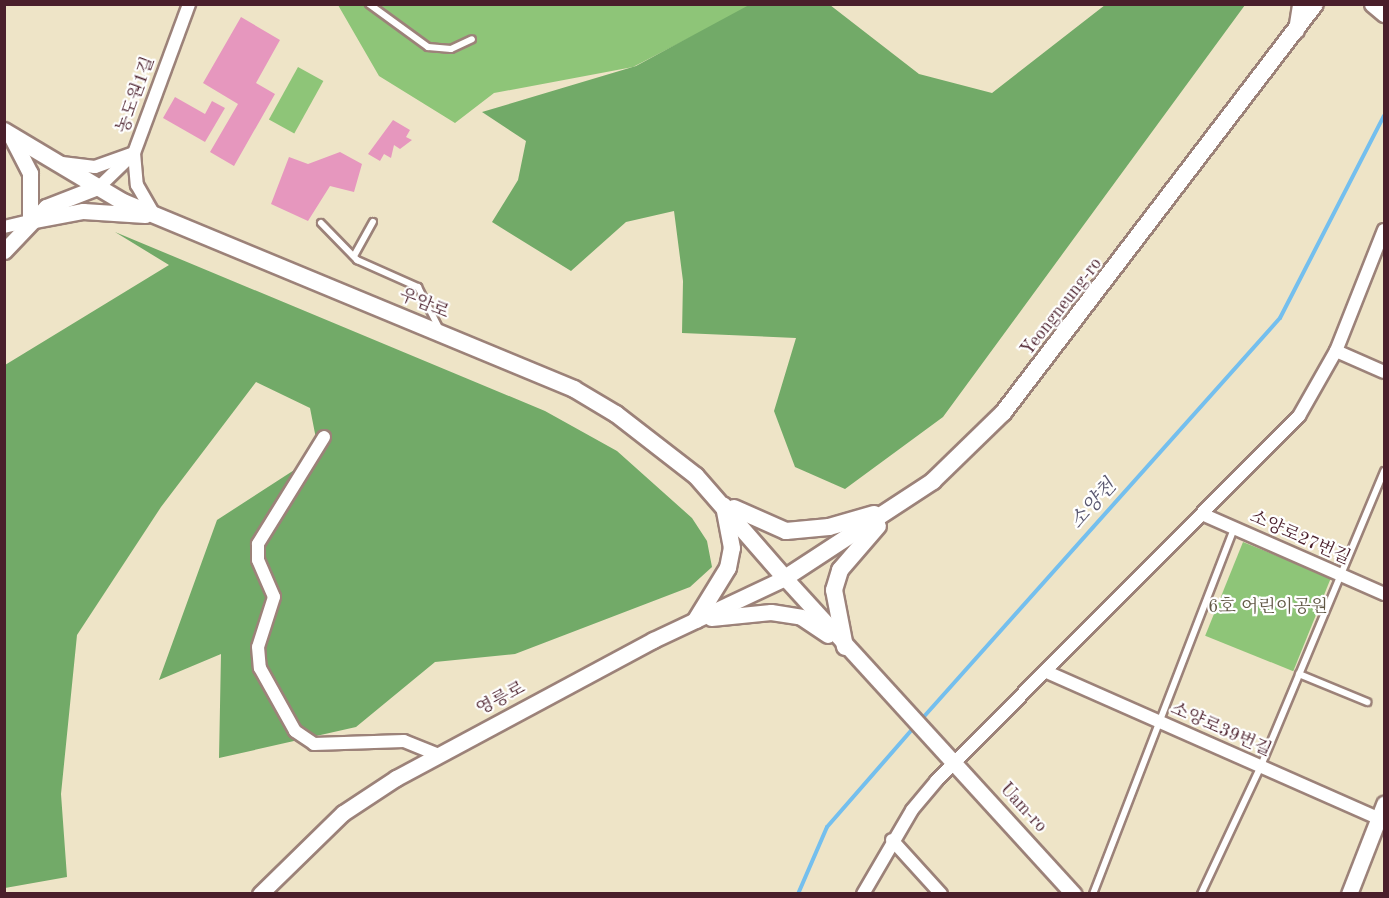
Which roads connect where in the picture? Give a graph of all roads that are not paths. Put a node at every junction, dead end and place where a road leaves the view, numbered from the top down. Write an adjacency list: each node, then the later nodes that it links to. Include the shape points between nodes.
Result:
1 (189, 4): 10 (street, 농도원1길)
2 (369, 4): 8 (lane, via 428,47 451,49)
3 (1300, 4): 7 (street)
4 (1315, 4): 7 (main road, Yeongneung-ro)
5 (1372, 4): 6 (street)
6 (1384, 14)
7 (1296, 30): 27 (main road, Yeongneung-ro, via 1003,412 965,453)
8 (472, 39)
9 (7, 132): 11 (main road, 우암로); 14 (street, via 30,173)
10 (134, 153): 11 (street, via 95,167); 12 (street, 농도원1길); 13 (street, via 137,184)
11 (61, 163): 12 (main road, 우암로)
12 (100, 186): 13 (main road, 우암로); 14 (street, via 63,196)
13 (154, 216): 14 (street, via 83,211); 21 (main road, 우암로)
14 (30, 221): 17 (street); 19 (street)
15 (373, 222): 20 (lane)
16 (321, 223): 20 (lane)
17 (4, 227)
18 (1384, 230): 22 (street)
19 (4, 251)
20 (354, 256): 21 (lane, via 418,287)
21 (440, 332): 26 (main road, 우암로, via 531,369 616,414)
22 (1336, 351): 23 (street); 28 (street, via 1299,416)
23 (1384, 372)
24 (324, 437): 39 (street, via 258,544 258,560 273,597 258,647 260,668 296,731 314,744 404,741)
25 (1384, 471): 30 (lane)
26 (723, 502): 27 (main road, via 786,531 829,528); 31 (main road, 우암로); 33 (main road, via 732,548 728,568)
27 (898, 507): 31 (main road, Yeongneung-ro); 34 (main road, via 840,570 835,612)
28 (1202, 514): 29 (street, 소양로27번길); 35 (street)
29 (1234, 528): 30 (street, 소양로27번길); 38 (lane)
30 (1340, 576): 32 (street, 소양로27번길); 36 (lane)
31 (785, 578): 33 (street, 영릉로); 34 (street)
32 (1384, 594)
33 (696, 620): 34 (street, via 771,612 801,617); 39 (street, 영릉로)
34 (845, 647): 40 (street, Uam-ro)
35 (1049, 673): 38 (street, 소양로39번길); 40 (street)
36 (1299, 674): 37 (lane); 41 (lane)
37 (1367, 702)
38 (1160, 722): 41 (street, 소양로39번길); 48 (lane)
39 (438, 755): 44 (street, 영릉로, via 343,813)
40 (956, 765): 43 (street, via 918,803); 47 (street, Uam-ro)
41 (1260, 768): 42 (street, 소양로39번길); 49 (lane)
42 (1382, 814): 50 (street)
43 (892, 840): 45 (street); 46 (street)
44 (261, 894)
45 (863, 894)
46 (941, 894)
47 (1074, 894)
48 (1093, 894)
49 (1201, 894)
50 (1349, 894)

